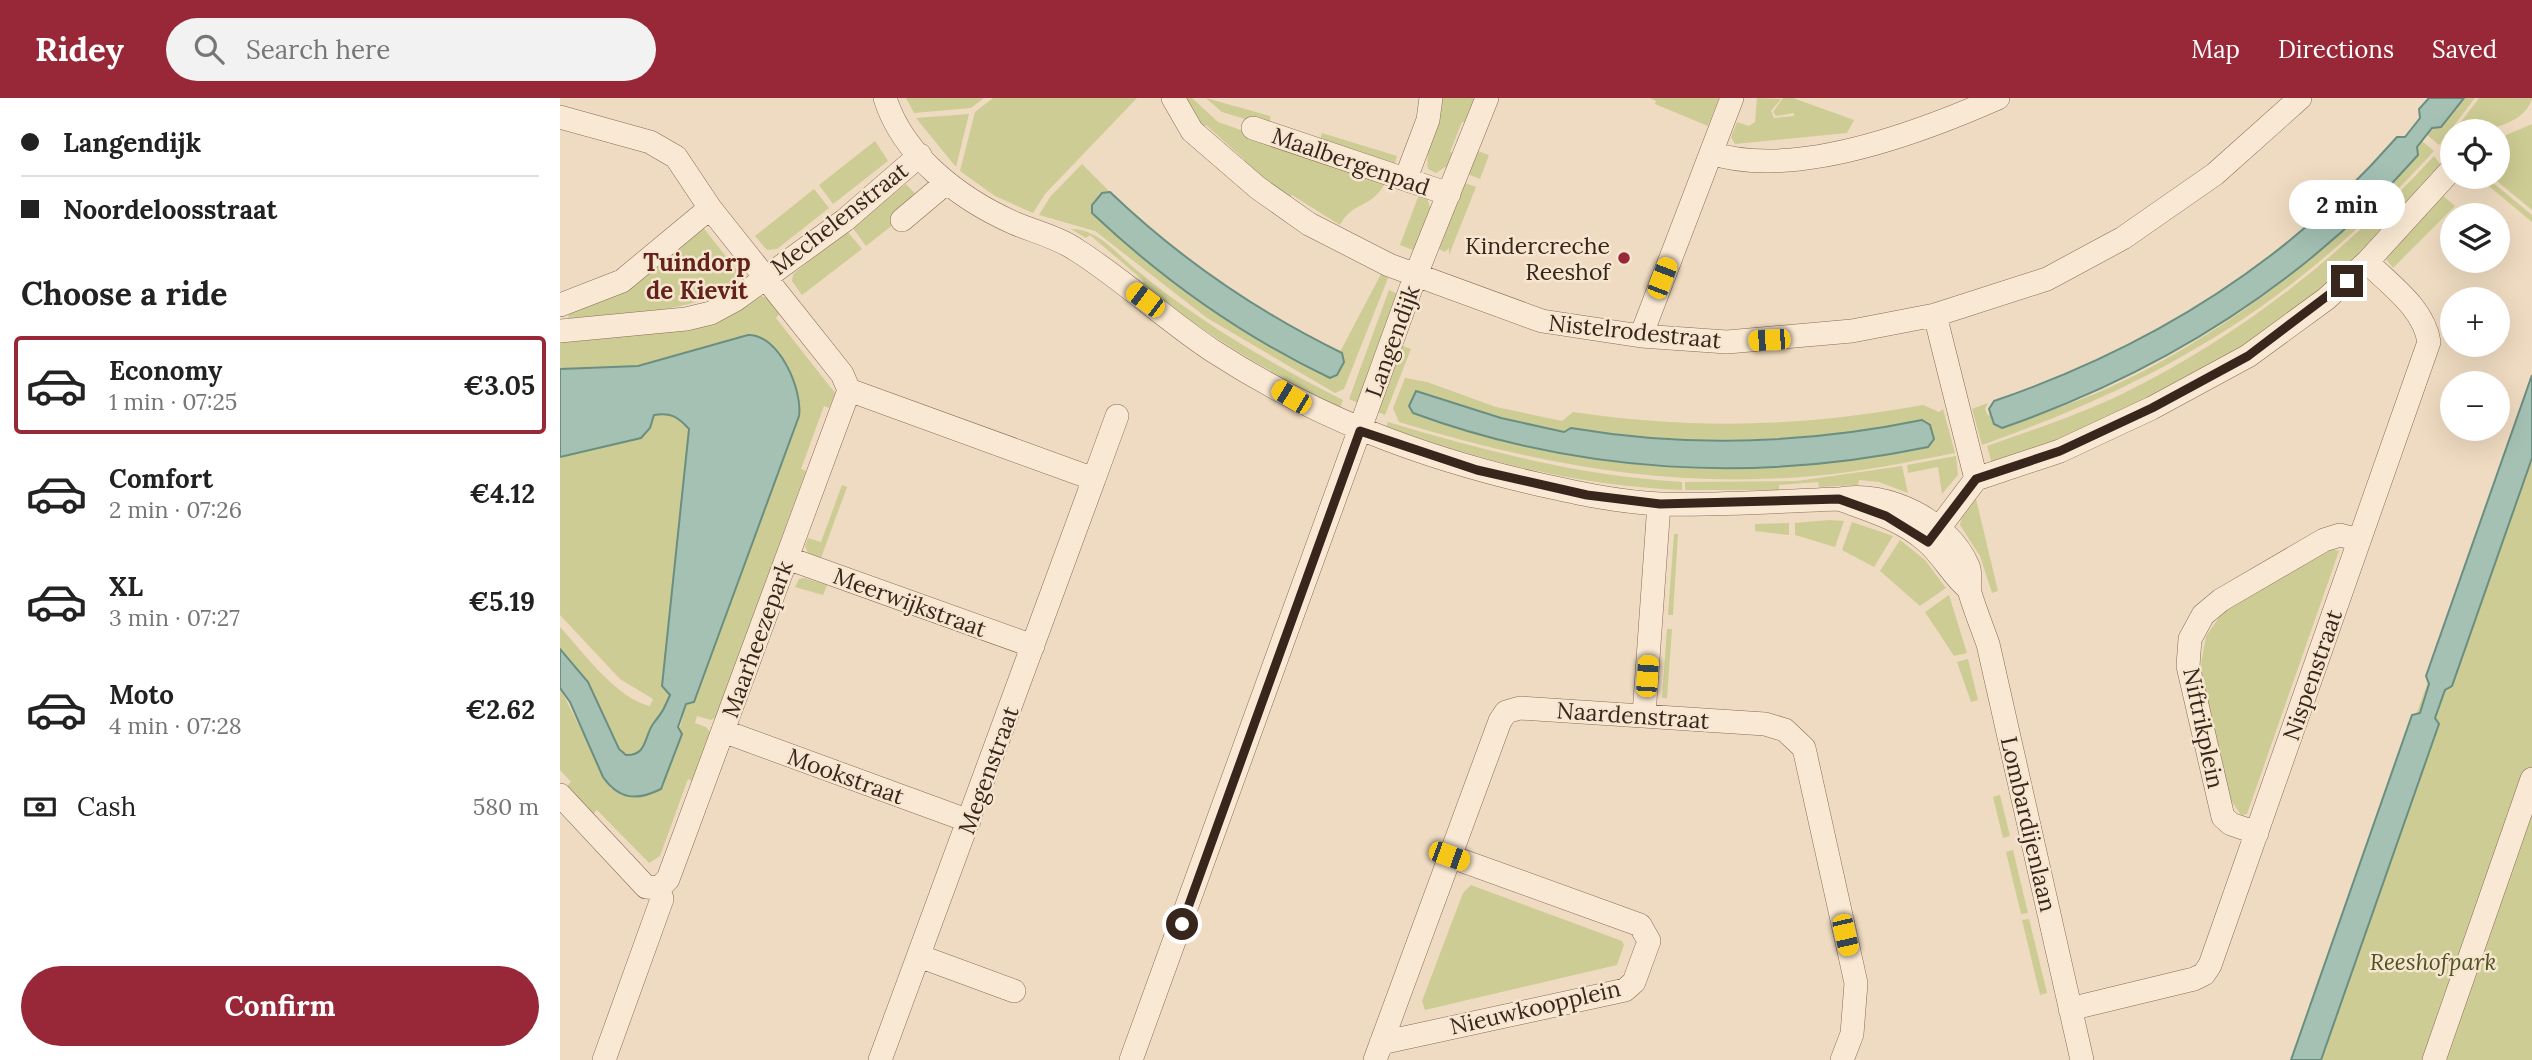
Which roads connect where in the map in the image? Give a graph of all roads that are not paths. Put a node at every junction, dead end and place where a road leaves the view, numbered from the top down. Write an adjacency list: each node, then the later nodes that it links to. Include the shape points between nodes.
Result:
1 (885, 98): 11 (street, Lombardijenlaan, via 895,123)
2 (1173, 98): 20 (street, Nistelrodestraat, via 1192,131 1258,188 1320,230)
3 (1431, 98): 12 (street)
4 (1487, 98): 15 (street, Langendijk)
5 (1732, 98): 10 (street)
6 (1998, 98): 10 (street, via 1886,142 1823,154 1742,161)
7 (2300, 98): 22 (street, Nistelrodestraat, via 2215,174 2123,238 2047,279)
8 (560, 117): 16 (street, via 650,142 676,157)
9 (1253, 128): 12 (street, Maalbergenpad)
10 (1711, 153): 24 (street)
11 (920, 155): 14 (street, Lombardijenlaan); 19 (street, Mechelenstraat, via 845,220)
12 (1406, 178): 15 (street, Maalbergenpad)
13 (2440, 182): 18 (street)
14 (946, 183): 17 (street); 27 (street, Lombardijenlaan, via 982,207 1078,251 1212,351)
15 (1449, 194): 20 (street, Langendijk)
16 (710, 208): 19 (street); 21 (street, via 622,281)
17 (902, 219)
18 (2367, 262): 29 (street, via 2326,299 2248,356 2060,451); 32 (street, Nispenstraat, via 2427,325 2429,342)
19 (765, 277): 23 (street, Mechelenstraat, via 735,300 698,316); 25 (street, via 842,374)
20 (1415, 277): 24 (street, Nistelrodestraat, via 1542,321); 27 (street, Langendijk)
21 (560, 305)
22 (1935, 315): 24 (street, Nistelrodestraat, via 1790,338 1727,342); 29 (street)
23 (560, 331)
24 (1641, 336)
25 (849, 390): 28 (street); 33 (street, Maarheezepark)
26 (1117, 416): 28 (street, Megenstraat)
27 (1360, 431): 30 (street, Lombardijenlaan, via 1477,470 1587,495); 49 (street, Langendijk)
28 (1094, 479): 34 (street, Megenstraat)
29 (1976, 479): 31 (street)
30 (1660, 504): 31 (street, Lombardijenlaan, via 1867,497 1891,502); 35 (street)
31 (1933, 535): 45 (street, Lombardijenlaan, via 1958,547 1970,570 1969,589 1988,643)
32 (2359, 540): 40 (street, Nispenstraat); 40 (street, Niftrikplein, via 2340,535 2324,540 2244,586 2203,615 2190,639 2188,666 2224,817)
33 (787, 558): 34 (street, Meerwijkstraat); 36 (street, Maarheezepark)
34 (1033, 646): 39 (street, Megenstraat)
35 (1644, 715): 41 (street, Naardenstraat, via 1520,708 1506,712 1470,779); 50 (street, Naardenstraat, via 1765,724 1786,730 1804,748 1856,983 1852,1034)
36 (723, 731): 39 (street, Mookstraat); 42 (street, Maarheezepark, via 668,879)
37 (2532, 779): 52 (street)
38 (560, 795): 42 (street, via 646,887)
39 (969, 821): 43 (street, Megenstraat)
40 (2257, 833): 45 (street, Nispenstraat, via 2204,974)
41 (1449, 856): 46 (street, Naardenstraat); 46 (street, Nieuwkoopplein, via 1640,925 1649,941 1634,982 1625,990)
42 (659, 888): 47 (street, via 662,899)
43 (919, 956): 44 (street); 48 (street, Megenstraat)
44 (1014, 991)
45 (2070, 1009): 51 (street, Lombardijenlaan)
46 (1378, 1051)
47 (604, 1060)
48 (880, 1060)
49 (1131, 1060)
50 (1842, 1060)
51 (2082, 1060)
52 (2434, 1060)

